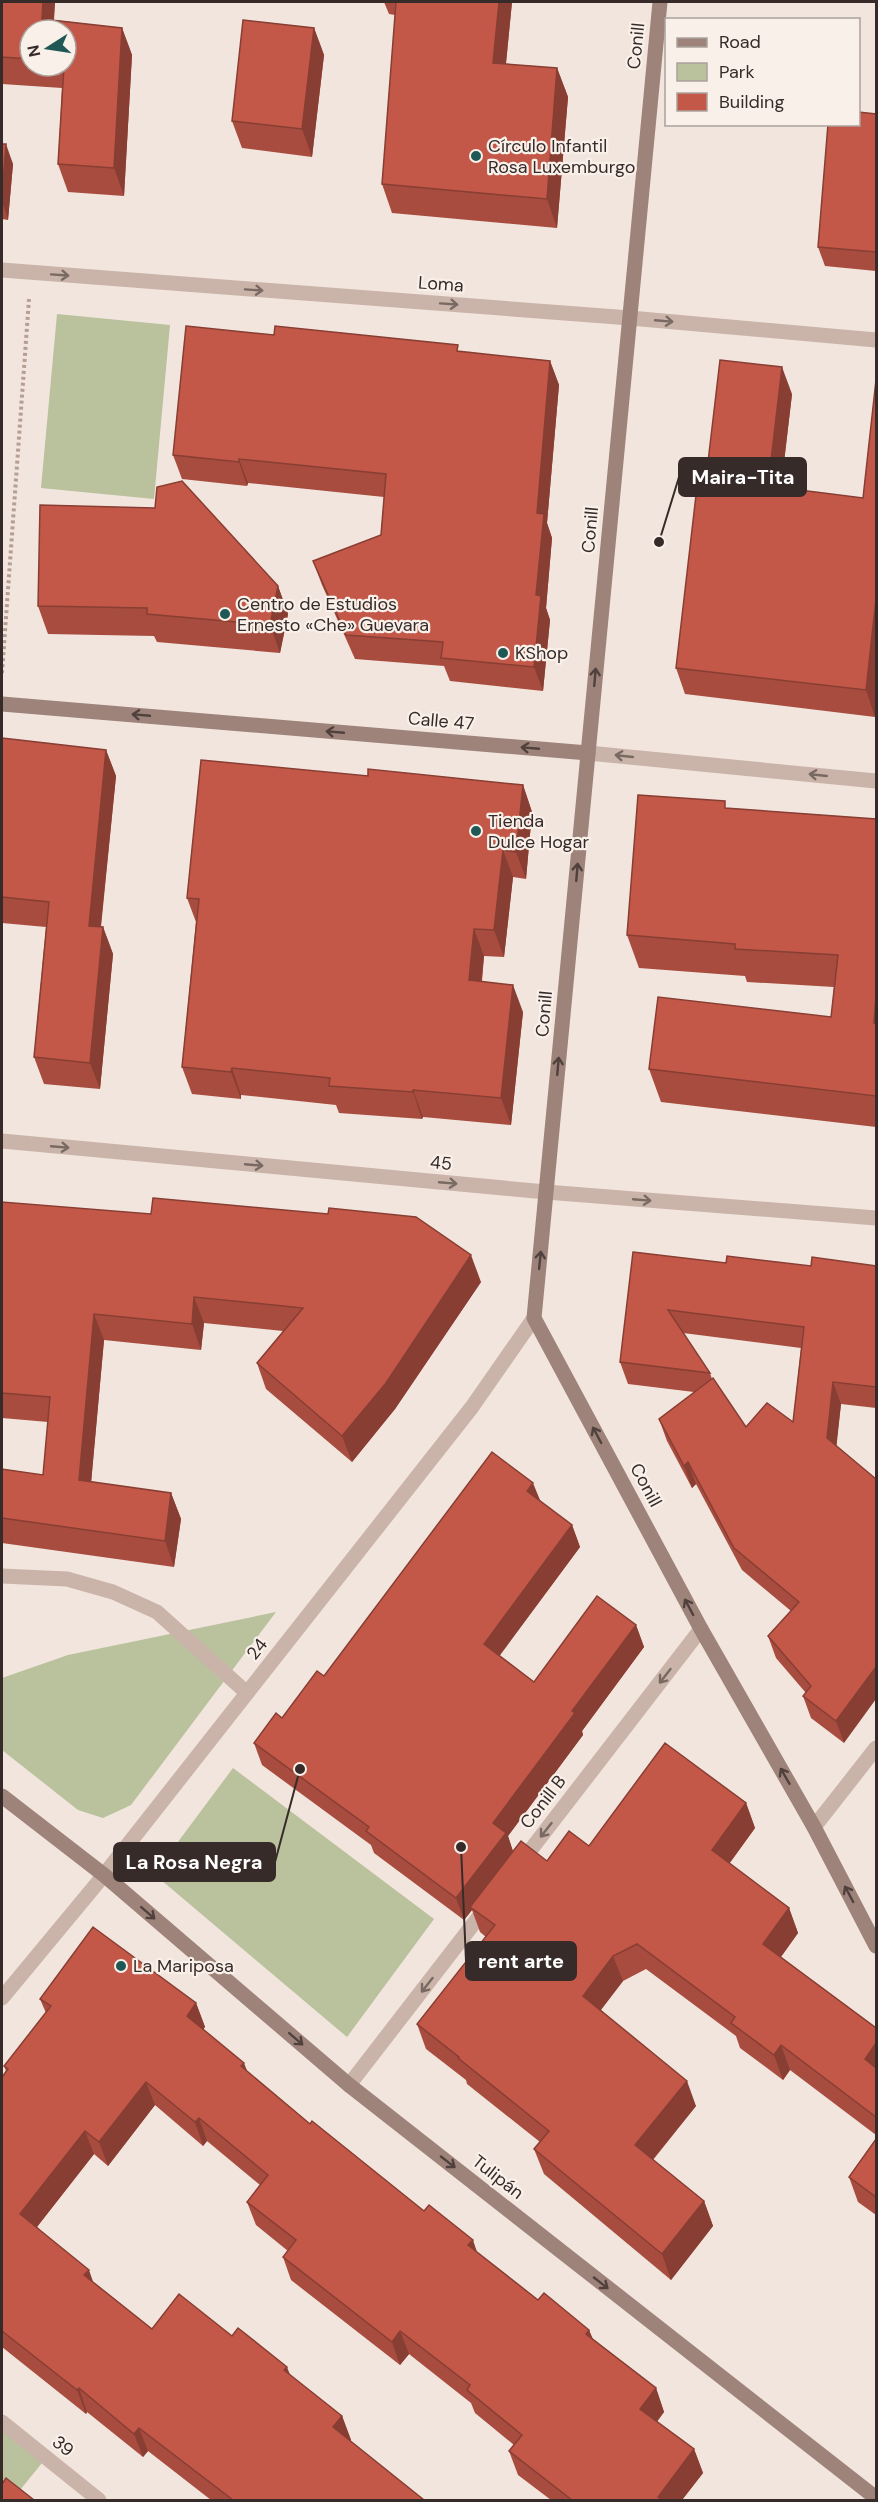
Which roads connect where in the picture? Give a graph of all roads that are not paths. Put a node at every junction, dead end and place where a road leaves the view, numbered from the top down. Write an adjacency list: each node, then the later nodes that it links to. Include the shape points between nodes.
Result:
1 (660, 2): 3 (street, Conill)
2 (2, 270): 3 (street, Loma, one-way to 3)
3 (630, 318): 4 (street, Loma, one-way to 4); 6 (street, Conill, one-way to 3)
4 (876, 340)
5 (2, 704): 6 (street, Calle 47, one-way to 5)
6 (588, 753): 7 (street, Calle 47, one-way to 6); 9 (street, Conill, one-way to 6)
7 (876, 781)
8 (2, 1141): 9 (street, 45, one-way to 9)
9 (546, 1192): 10 (street, 45, one-way to 10); 11 (street, Conill, one-way to 9)
10 (876, 1218)
11 (534, 1318): 13 (street, Conill, one-way to 11); 14 (street, 24, via 472,1407)
12 (2, 1576): 14 (street, via 67,1579 113,1592 157,1612)
13 (701, 1629): 17 (street, Conill, one-way to 13); 18 (street, Conill B, one-way to 18)
14 (247, 1693): 19 (street, 24)
15 (876, 1748): 17 (street)
16 (2, 1796): 19 (street, Tulipán)
17 (814, 1827): 21 (street, Conill, one-way to 17)
18 (512, 1874)
19 (104, 1875): 22 (street, 24); 23 (street, Tulipán, one-way to 23)
20 (497, 1893): 23 (street, one-way to 23)
21 (876, 1946)
22 (2, 1998)
23 (349, 2085): 25 (street, Tulipán, one-way to 25)
24 (2, 2422): 26 (street, 39)
25 (876, 2498)
26 (99, 2500)

